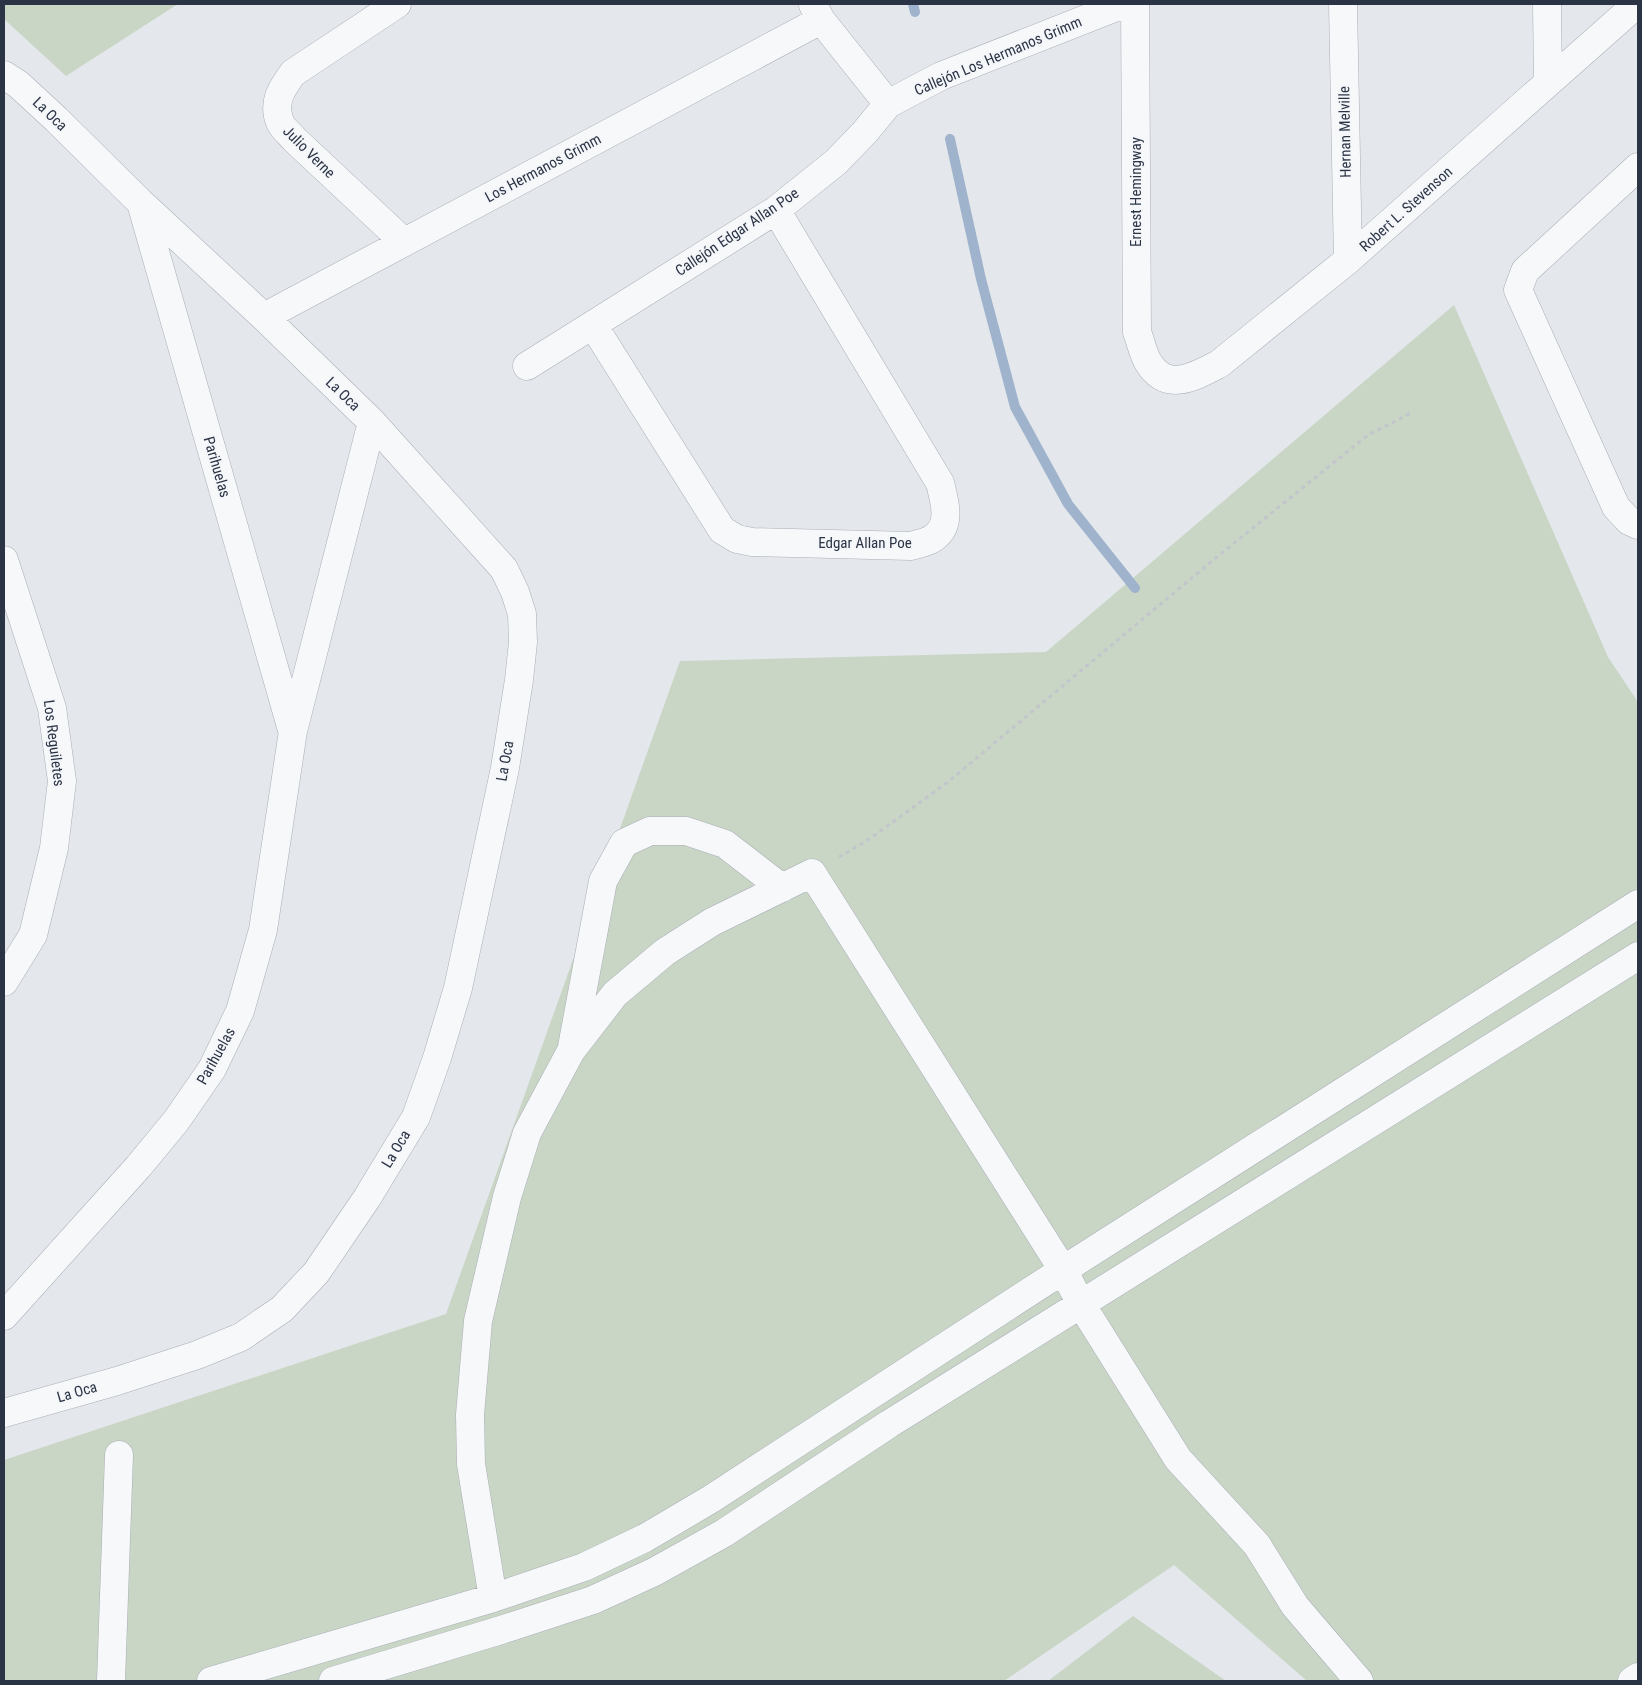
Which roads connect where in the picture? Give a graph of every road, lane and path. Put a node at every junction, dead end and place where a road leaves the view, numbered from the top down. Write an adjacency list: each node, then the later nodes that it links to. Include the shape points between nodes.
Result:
1 (397, 4): 14 (street, Julio Verne, via 293,73 282,88 276,105 280,123 295,140)
2 (1124, 4): 10 (street, Callejón Los Hermanos Grimm, via 941,76)
3 (1135, 4): 19 (street, Ernest Hemingway, via 1138,332 1147,361)
4 (1342, 4): 15 (street, Hernan Melville)
5 (1547, 4): 9 (street)
6 (1637, 4): 9 (street, Robert L. Stevenson)
7 (817, 12): 10 (street); 14 (street, Los Hermanos Grimm)
8 (4, 75): 12 (street, La Oca, via 18,84)
9 (1548, 82): 15 (street, Robert L. Stevenson)
10 (888, 104): 13 (street, Callejón Edgar Allan Poe, via 836,162)
11 (1638, 167): 22 (street, via 1525,271 1518,290 1616,507 1629,521)
12 (142, 203): 16 (street, La Oca); 24 (street, Parihuelas)
13 (776, 210): 17 (street, Callejón Edgar Allan Poe); 17 (street, Edgar Allan Poe, via 940,483 946,510 943,529 930,540 910,546 736,539 722,530)
14 (404, 242): 16 (street, Los Hermanos Grimm)
15 (1348, 260): 19 (street, Robert L. Stevenson, via 1219,364 1178,381)
16 (264, 317): 21 (street, La Oca)
17 (593, 325): 18 (street, Callejón Edgar Allan Poe)
18 (527, 366)
19 (1158, 374)
20 (1411, 413): 25 (path, via 1368,435 948,782 868,840)
21 (372, 422): 24 (street, Parihuelas); 34 (street, La Oca, via 504,569 522,614 519,680 505,768 458,988 419,1108 362,1206 316,1273 282,1309 241,1337 196,1354 117,1381)
22 (1638, 525)
23 (4, 560): 29 (street, Los Reguiletes, via 52,708 62,781 54,848 33,935)
24 (293, 731): 33 (street, Parihuelas, via 263,930 240,1011 212,1069 176,1121 138,1167)
25 (812, 873): 26 (street); 31 (street)
26 (782, 888): 30 (street, via 712,922 666,952 616,994); 30 (street, via 725,844 686,831 650,831 624,843 603,881)
27 (1638, 904): 31 (street)
28 (1638, 956): 32 (street)
29 (7, 971)
30 (571, 1051): 36 (street, via 527,1133 507,1197 478,1321 470,1415 471,1464)
31 (1063, 1270): 32 (street); 36 (street, via 711,1499 645,1538 584,1568)
32 (1081, 1304): 40 (street, via 889,1424 724,1533 654,1572 593,1600); 41 (street, via 1178,1459 1258,1545 1295,1606)
33 (4, 1316)
34 (4, 1413)
35 (119, 1455): 38 (street)
36 (493, 1598): 39 (street)
37 (1638, 1677): 42 (street)
38 (111, 1681)
39 (211, 1681)
40 (333, 1681)
41 (1359, 1681)
42 (1632, 1681)

